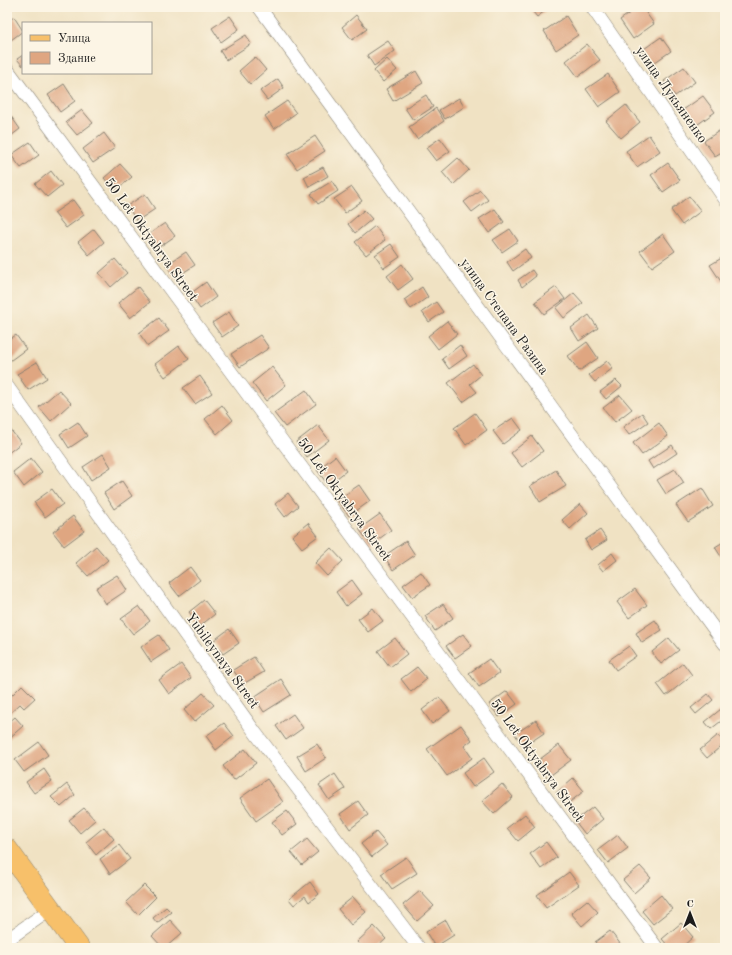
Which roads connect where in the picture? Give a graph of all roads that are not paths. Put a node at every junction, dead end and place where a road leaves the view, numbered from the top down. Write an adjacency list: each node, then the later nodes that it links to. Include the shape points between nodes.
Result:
1 (259, 7): 6 (street, улица Степана Разина)
2 (592, 7): 4 (street, улица Лукьяненко)
3 (7, 70): 12 (street, 50 Let Oktyabrya Street)
4 (725, 199)
5 (7, 386): 11 (street, Yubileynaya Street, via 257,735)
6 (725, 644)
7 (7, 849): 8 (main road)
8 (51, 909): 9 (street); 10 (main road)
9 (7, 940)
10 (79, 948)
11 (419, 948)
12 (657, 948)

